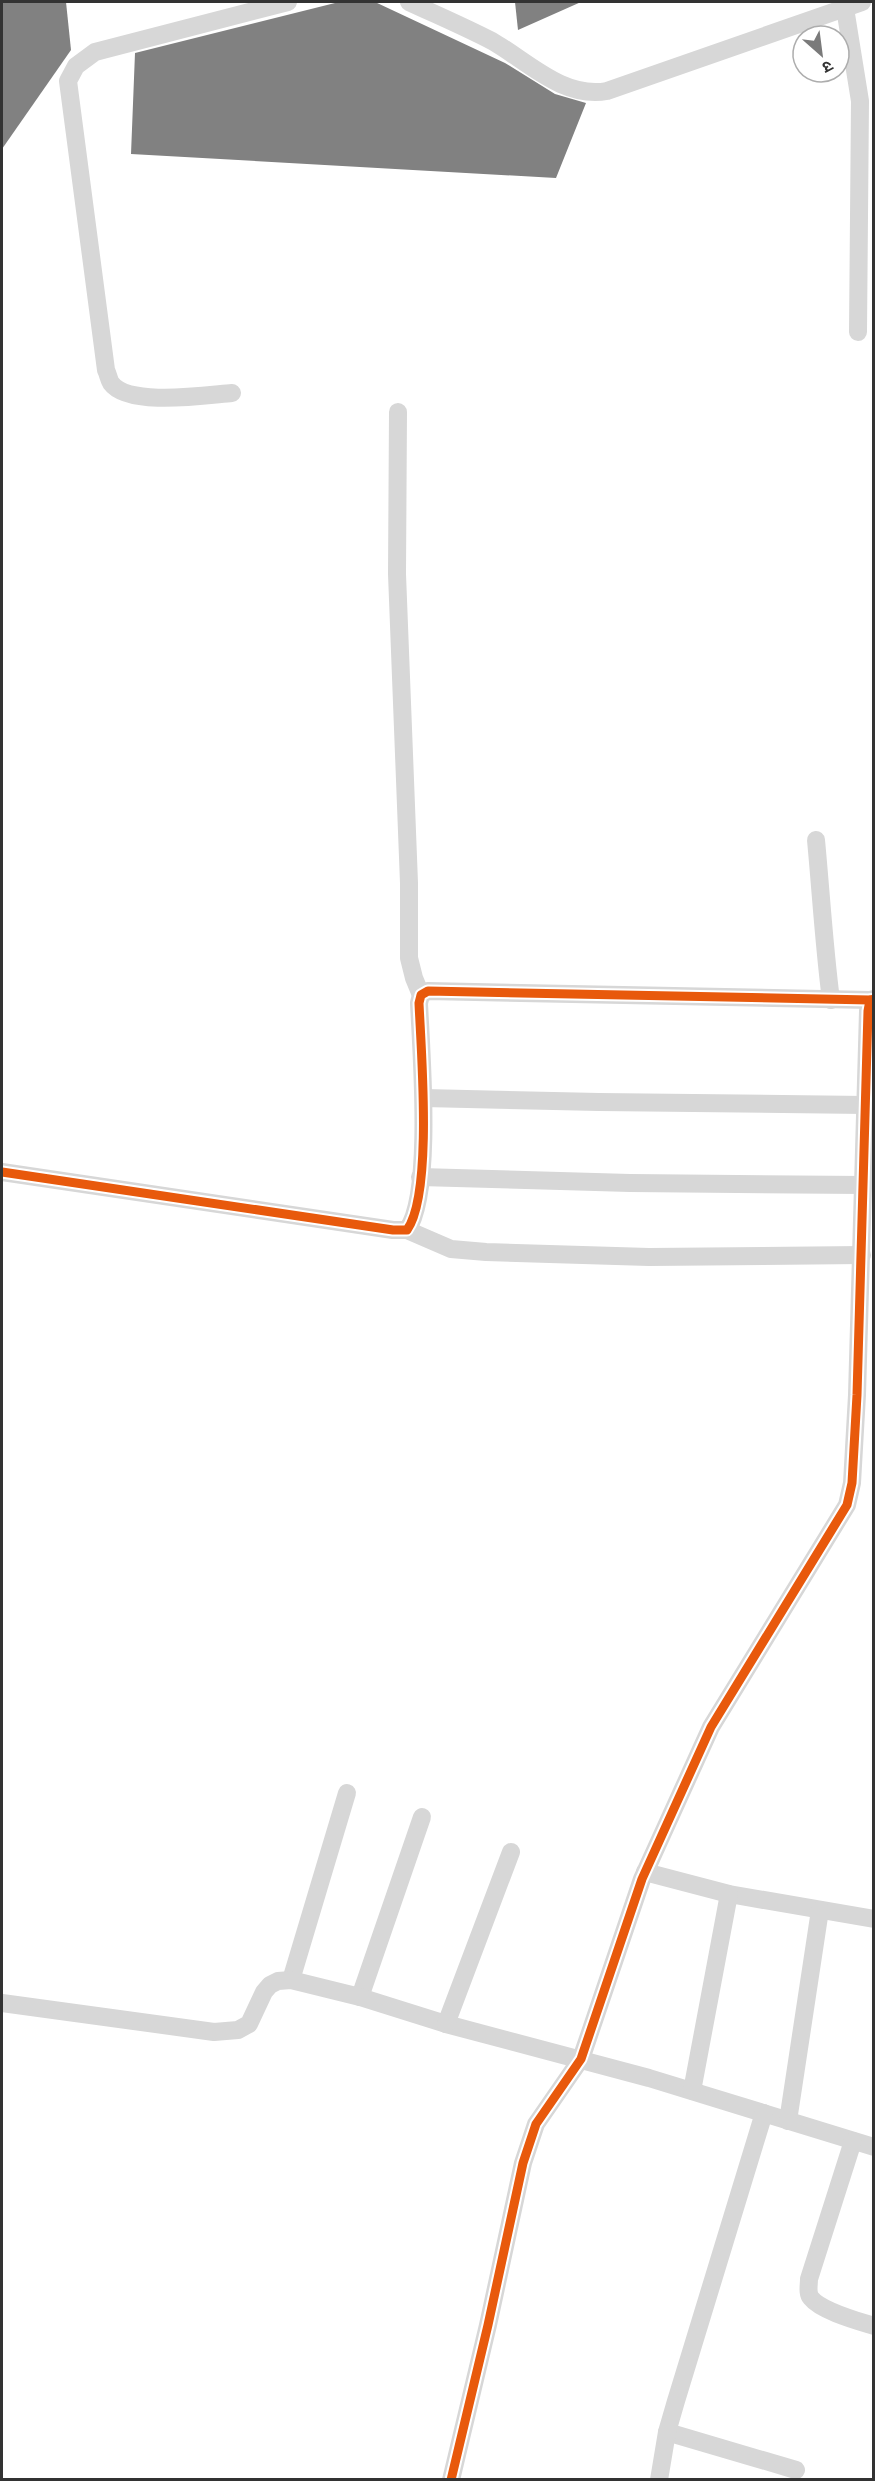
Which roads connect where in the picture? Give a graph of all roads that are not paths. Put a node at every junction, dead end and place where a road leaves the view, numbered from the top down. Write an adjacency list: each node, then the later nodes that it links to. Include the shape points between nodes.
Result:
1 (288, 2): 5 (street, via 95,52 76,66 68,81 106,370 112,384 128,394 146,397)
2 (409, 2): 3 (street, via 492,42 545,75 590,93 607,91)
3 (850, 3): 4 (street, via 860,101)
4 (858, 332)
5 (232, 393)
6 (398, 412): 8 (street, via 397,574 409,958)
7 (816, 840): 9 (street)
8 (422, 995): 9 (street, via 437,990); 11 (street, via 419,1003)
9 (831, 1000): 10 (street)
10 (872, 1000): 12 (street)
11 (424, 1098): 12 (street); 14 (street)
12 (866, 1105): 15 (street)
13 (2, 1172): 16 (street)
14 (420, 1178): 15 (street); 16 (street, via 415,1212)
15 (864, 1185): 17 (street)
16 (407, 1230): 17 (street, via 451,1249 486,1252 649,1257)
17 (862, 1254): 18 (street)
18 (865, 1395): 22 (street, via 847,1505 711,1727)
19 (347, 1793): 26 (street)
20 (422, 1817): 27 (street)
21 (511, 1852): 29 (street)
22 (645, 1872): 23 (street); 30 (street)
23 (729, 1894): 24 (street); 31 (street)
24 (820, 1910): 25 (street); 33 (street)
25 (873, 1919)
26 (291, 1980): 27 (street); 28 (street, via 270,1985 249,2024 227,2032)
27 (360, 1996): 29 (street)
28 (2, 2003)
29 (446, 2024): 30 (street)
30 (581, 2059): 31 (street); 39 (street, via 536,2124 528,2144)
31 (692, 2091): 32 (street)
32 (764, 2113): 33 (street); 37 (street)
33 (788, 2121): 34 (street)
34 (853, 2141): 35 (street); 36 (street, via 808,2290 818,2303)
35 (873, 2147)
36 (873, 2326)
37 (667, 2432): 38 (street); 40 (street)
38 (796, 2470)
39 (451, 2480)
40 (659, 2480)

